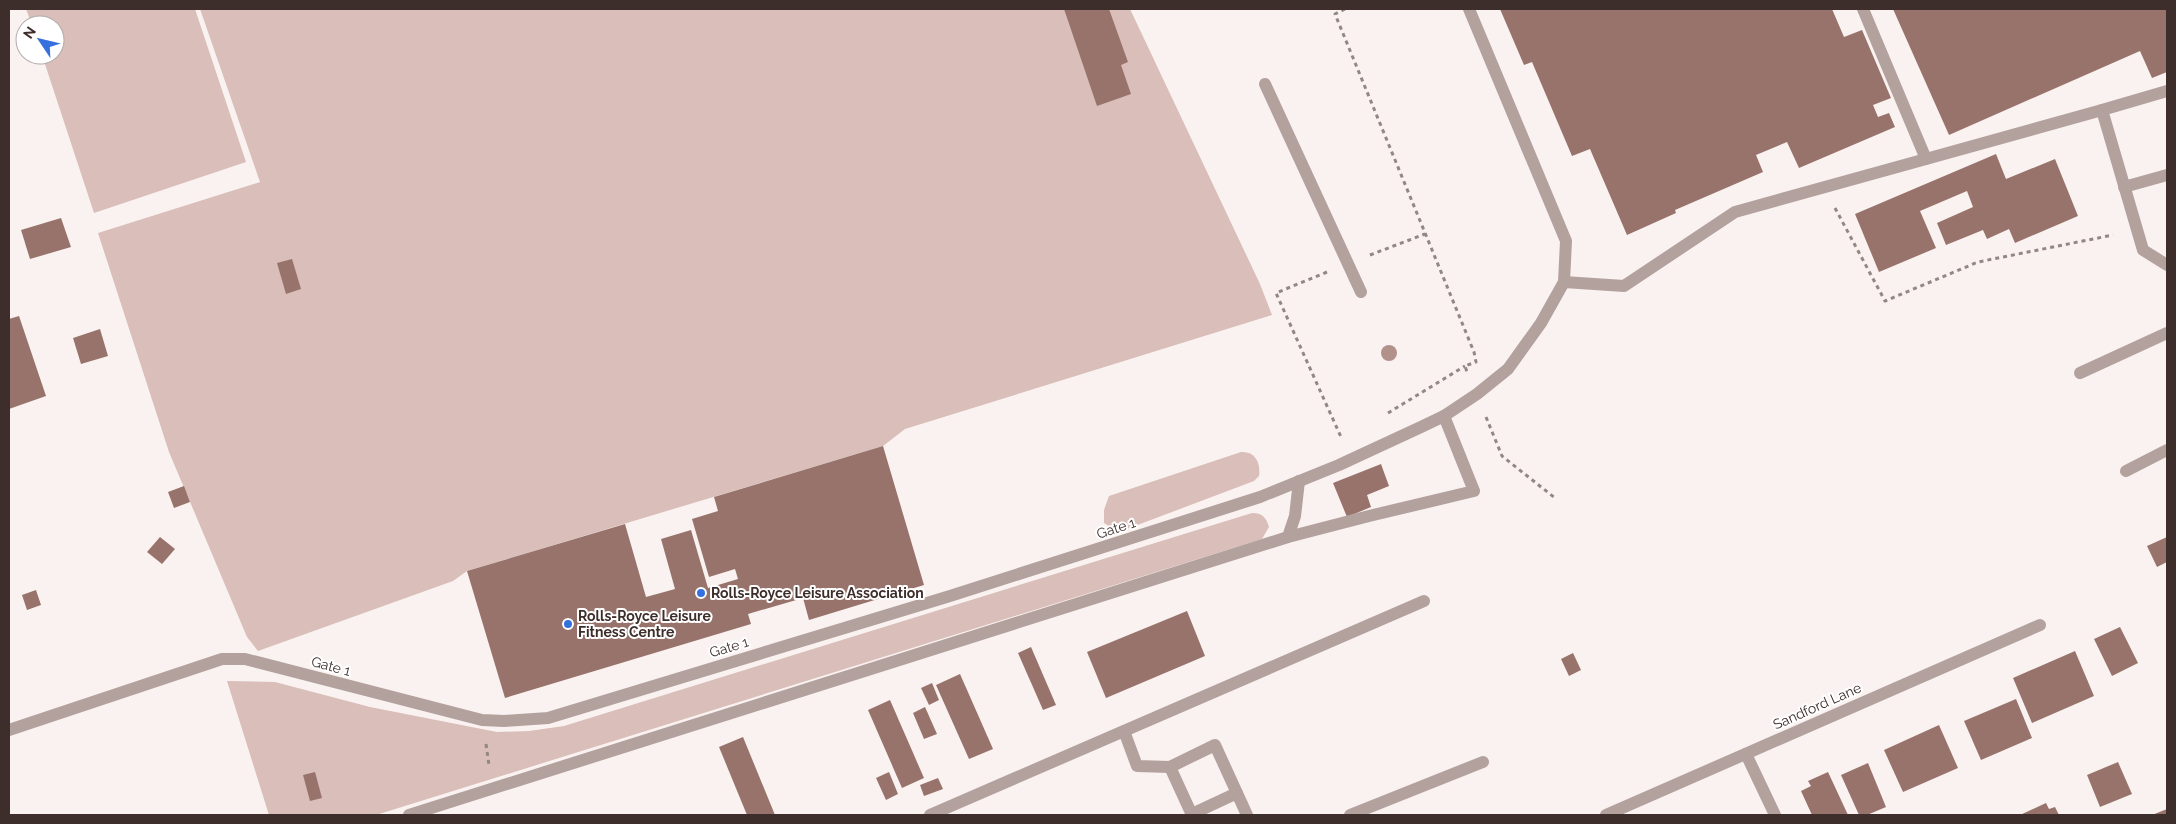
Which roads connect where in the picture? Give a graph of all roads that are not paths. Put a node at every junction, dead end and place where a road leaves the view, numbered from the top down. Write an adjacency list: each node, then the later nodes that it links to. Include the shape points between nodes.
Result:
1 (1469, 9): 10 (street, via 1566,241)
2 (1863, 9): 6 (street)
3 (1265, 84): 11 (street)
4 (2167, 91): 5 (street)
5 (2102, 110): 6 (street); 8 (street)
6 (1926, 159): 10 (street, via 1735,212 1624,286)
7 (2167, 175): 8 (street)
8 (2124, 187): 9 (street, via 2142,250)
9 (2167, 264)
10 (1564, 282): 14 (street, Gate 1, via 1541,323 1508,369)
11 (1361, 292)
12 (2167, 333): 13 (street)
13 (2080, 373)
14 (1444, 416): 17 (street, Gate 1); 18 (street, via 1474,491)
15 (2167, 450): 16 (street)
16 (2126, 470)
17 (1299, 481): 18 (street, via 1295,516); 21 (street, Gate 1, via 1124,542 548,718 482,720 245,659 222,659)
18 (1288, 538): 27 (street)
19 (1424, 601): 22 (street)
20 (2040, 626): 23 (street, Sandford Lane)
21 (9, 730)
22 (1124, 731): 25 (street, via 1137,766); 28 (street)
23 (1746, 754): 32 (street, Sandford Lane); 33 (street)
24 (1483, 762): 31 (street)
25 (1170, 767): 26 (street, via 1215,745); 29 (street)
26 (1237, 793): 29 (street); 30 (street)
27 (409, 815)
28 (930, 815)
29 (1192, 815)
30 (1248, 815)
31 (1350, 815)
32 (1606, 815)
33 (1774, 815)

